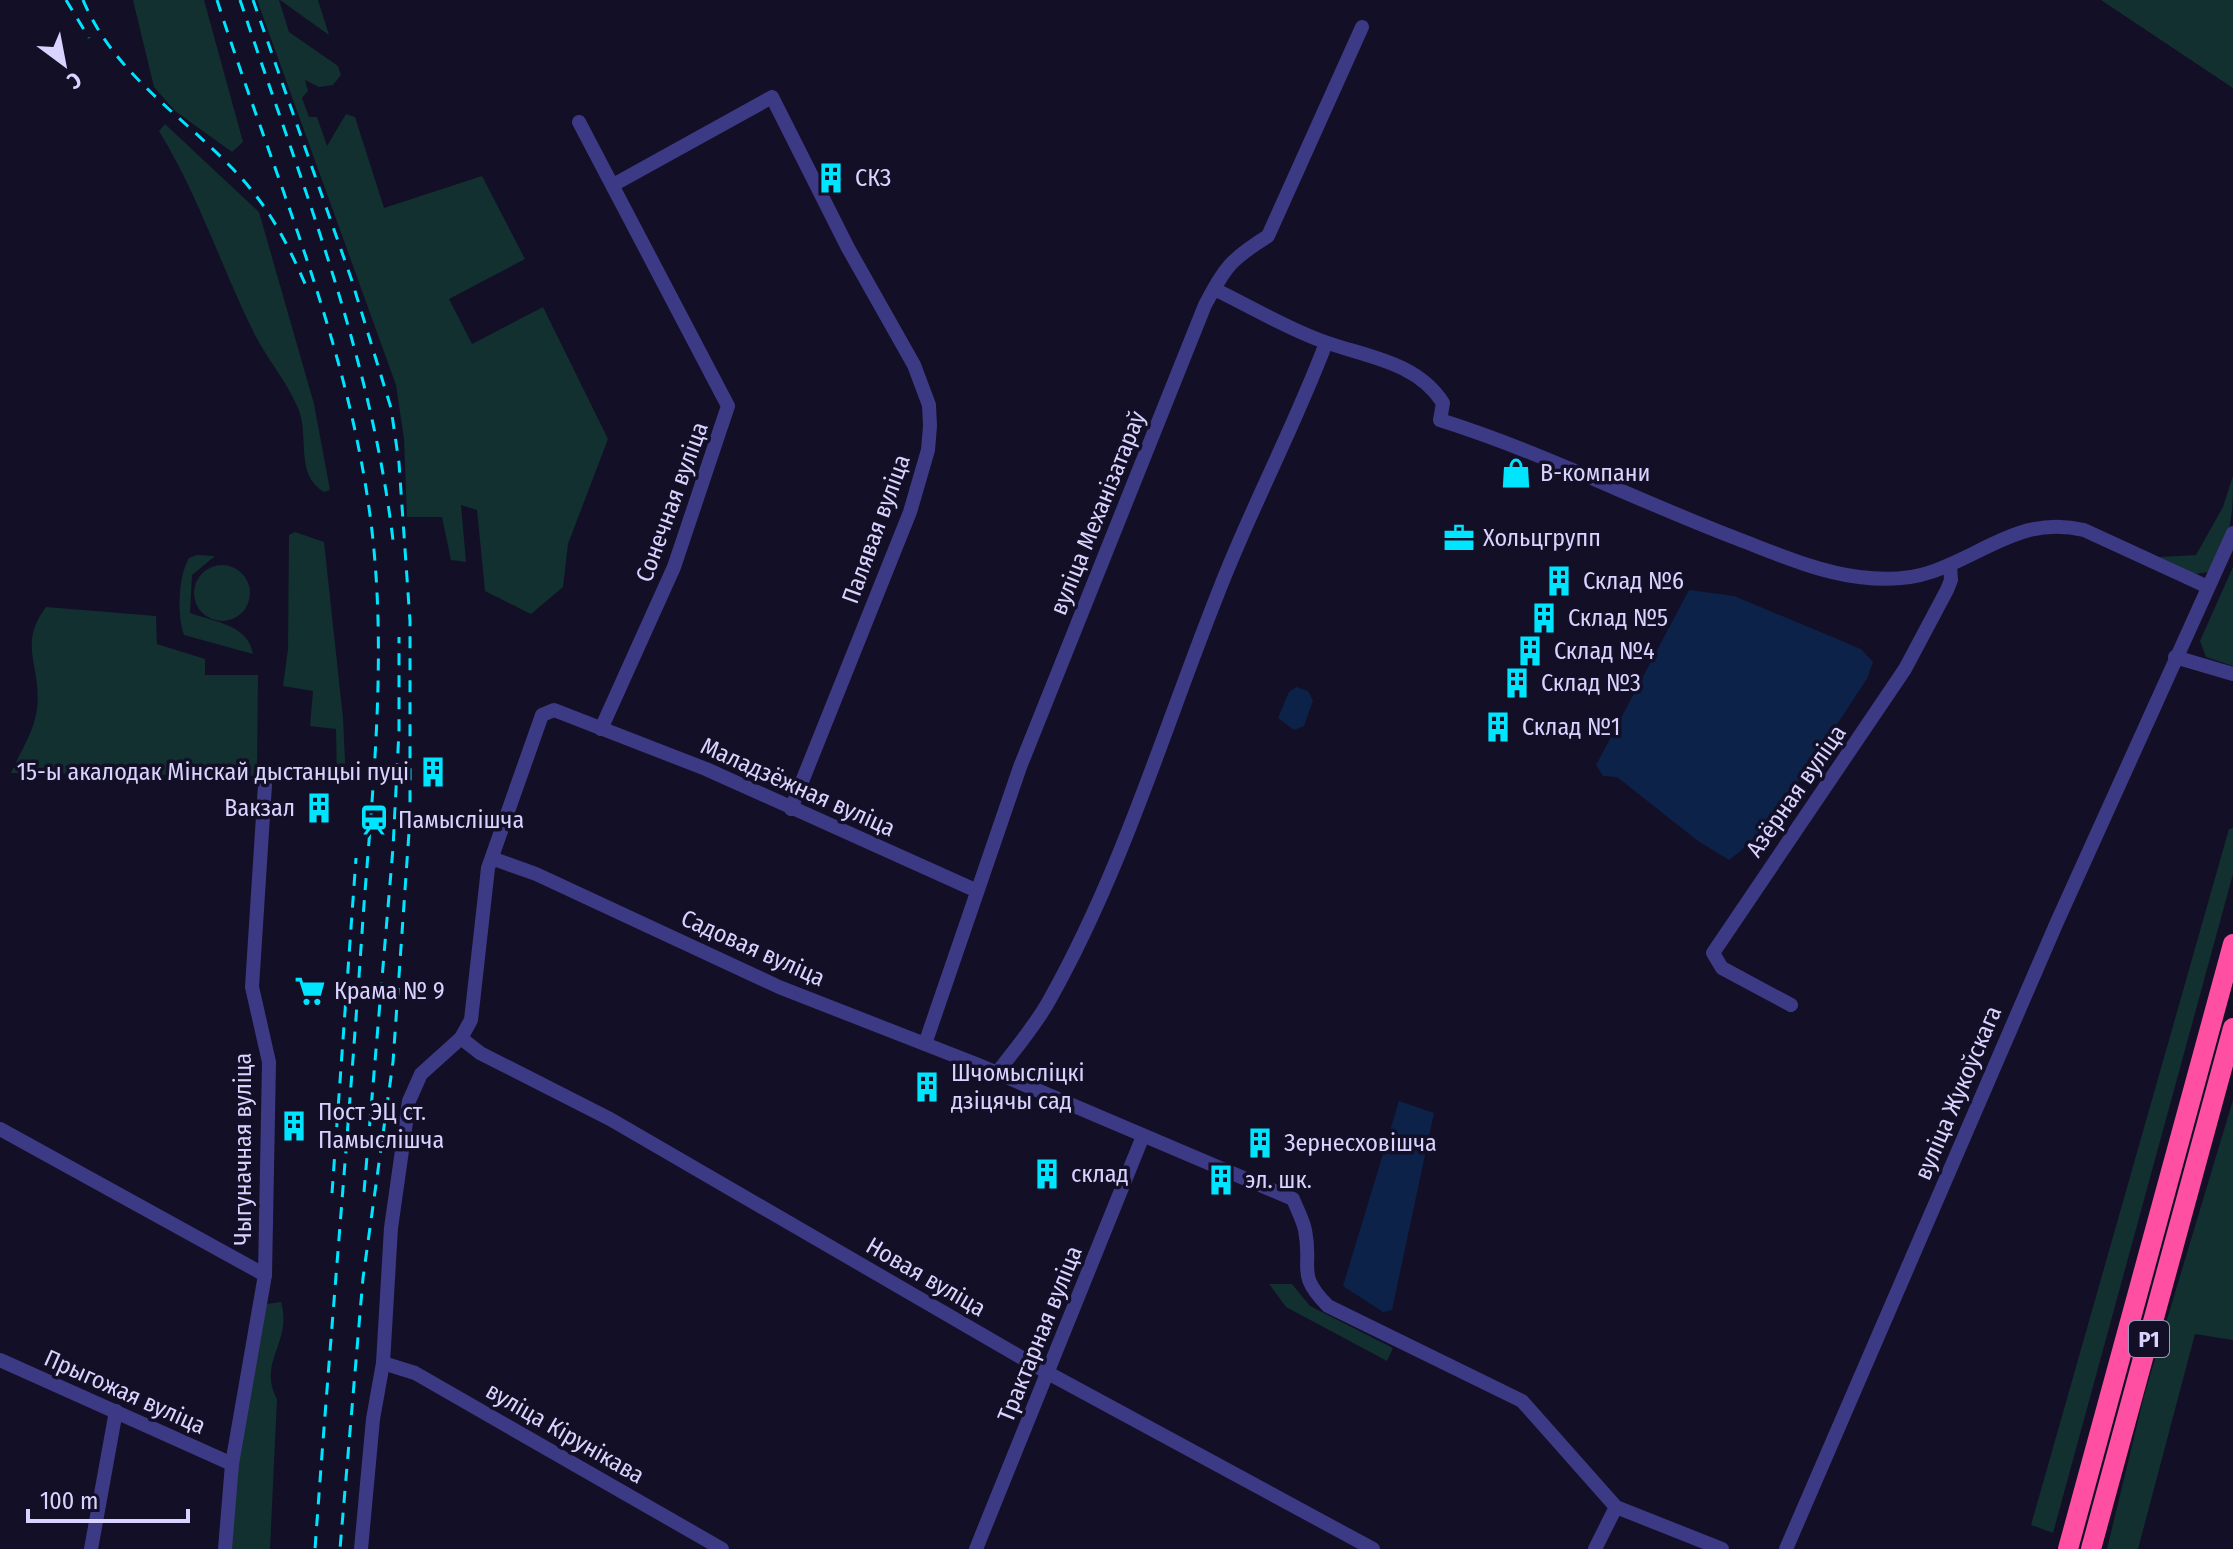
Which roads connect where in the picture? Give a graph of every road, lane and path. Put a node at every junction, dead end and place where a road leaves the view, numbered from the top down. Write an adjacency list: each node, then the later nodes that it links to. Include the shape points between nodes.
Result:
1 (1362, 27): 4 (street, вуліца Механізатараў, via 1268,236 1235,256)
2 (579, 122): 3 (street, Сонечная вуліца)
3 (613, 185): 11 (street, Сонечная вуліца, via 728,406 674,567); 13 (street, Палявая вуліца, via 772,97 914,365 929,405 928,450 910,512)
4 (1214, 289): 5 (street); 15 (street, вуліца Механізатараў)
5 (1326, 343): 7 (street, via 1388,362 1432,385 1443,403 1440,420 1780,555 1881,579 1907,578); 21 (street, via 1222,581 1154,771 1085,927 1049,1001)
6 (2233, 533): 8 (street, вуліца Жукоўскага)
7 (1950, 565): 8 (street, via 2028,529 2064,524); 17 (street, Азёрная вуліца, via 1947,590 1905,669 1713,953 1722,968)
8 (2208, 587): 9 (street, вуліца Жукоўскага)
9 (2175, 657): 10 (street); 39 (street, вуліца Жукоўскага)
10 (2233, 674)
11 (601, 729): 13 (street, Маладзёжная вуліца); 14 (street, Маладзёжная вуліца, via 554,710 539,719)
12 (265, 785): 24 (street, Чыгуначная вуліца, via 252,987 269,1062)
13 (791, 809): 15 (street, Маладзёжная вуліца)
14 (494, 859): 19 (street, via 485,886 471,1020); 20 (street, Садовая вуліца, via 779,987)
15 (975, 890): 20 (street, вуліца Механізатараў)
16 (2233, 944): 40 (highway, Р1)
17 (1791, 1005)
18 (2233, 1028): 41 (highway, Р1)
19 (461, 1038): 26 (street, via 421,1074 409,1101 391,1228); 27 (street, Новая вуліца)
20 (925, 1044): 21 (street, Садовая вуліца)
21 (997, 1073): 23 (street, Садовая вуліца)
22 (0, 1129): 24 (street)
23 (1143, 1136): 27 (street, Трактарная вуліца); 30 (street, Садовая вуліца, via 1293,1199 1305,1230 1305,1272 1312,1290 1328,1306 1522,1401)
24 (265, 1275): 29 (street, Чыгуначная вуліца)
25 (0, 1360): 28 (street, Прыгожая вуліца)
26 (383, 1363): 33 (street); 34 (street, вуліца Кірунікава, via 415,1373)
27 (1048, 1373): 35 (street, Трактарная вуліца); 36 (street, Новая вуліца)
28 (116, 1411): 29 (street, Прыгожая вуліца); 31 (street)
29 (232, 1464): 32 (street, Чыгуначная вуліца)
30 (1616, 1507): 37 (street); 38 (street)
31 (91, 1549)
32 (225, 1549)
33 (361, 1549)
34 (722, 1549)
35 (976, 1549)
36 (1373, 1549)
37 (1595, 1549)
38 (1722, 1549)
39 (1786, 1549)
40 (2068, 1549)
41 (2091, 1549)

